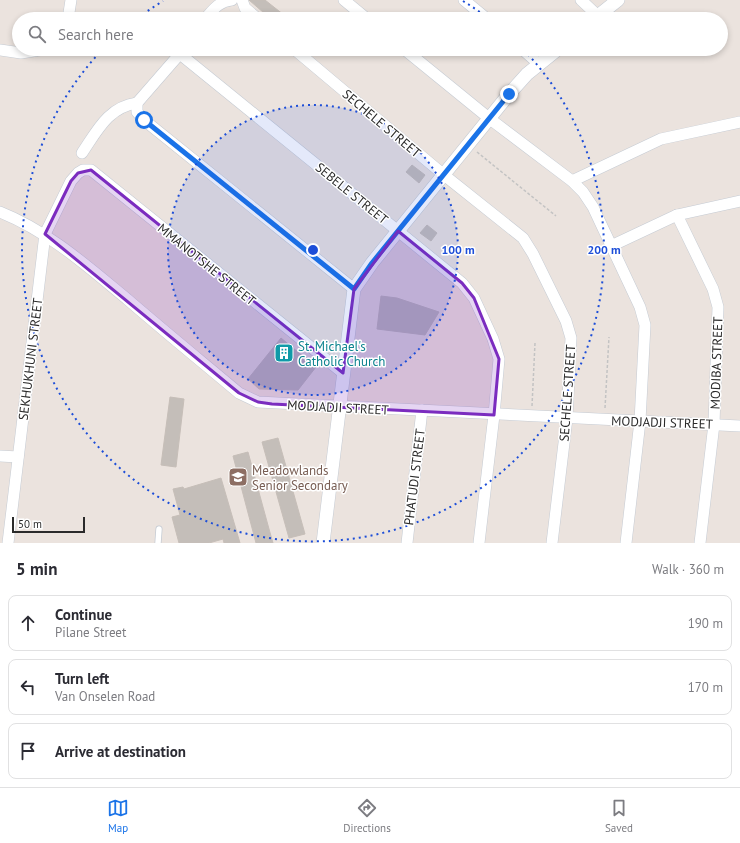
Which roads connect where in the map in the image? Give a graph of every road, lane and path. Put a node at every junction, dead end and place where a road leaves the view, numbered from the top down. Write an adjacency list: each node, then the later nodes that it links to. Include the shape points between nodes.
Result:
1 (71, 0): 8 (street)
2 (232, 0): 9 (street, via 225,0)
3 (242, 0): 10 (street)
4 (344, 0): 11 (street)
5 (464, 0): 12 (street)
6 (581, 0): 13 (street)
7 (618, 0): 14 (street)
8 (69, 12)
9 (212, 12)
10 (250, 12)
11 (359, 12)
12 (479, 12)
13 (592, 12)
14 (602, 12)
15 (0, 50): 16 (street)
16 (12, 52)
17 (178, 56): 24 (street)
18 (187, 56): 36 (street, SEBELE STREET)
19 (302, 56): 29 (street, SECHELE STREET)
20 (413, 56): 25 (street)
21 (530, 56): 23 (street)
22 (549, 56): 23 (street)
23 (539, 64): 25 (street, via 518,84)
24 (137, 103): 28 (street, via 128,104 105,119); 39 (street, via 137,112 144,120)
25 (490, 118): 27 (street); 31 (street)
26 (740, 122): 31 (street, via 661,139)
27 (468, 145): 29 (street); 35 (path)
28 (82, 153)
29 (444, 174): 36 (street); 47 (street, SECHELE STREET, via 523,238 533,254 570,332)
30 (71, 181): 37 (street, SEKHUKHUNI STREET); 42 (street, MMANOTSHE STREET, via 83,170 91,170)
31 (572, 181): 38 (street, via 588,199)
32 (740, 201): 34 (street)
33 (0, 212): 37 (street, MODJADJI STREET)
34 (677, 215): 38 (street); 50 (street, MODIBA STREET, via 713,289 718,307)
35 (556, 216)
36 (398, 231): 39 (street); 45 (street, SEBELE STREET, via 462,283 474,298 493,338 499,359)
37 (45, 234): 43 (street, MODJADJI STREET, via 244,396 272,404); 53 (street, SEKHUKHUNI STREET)
38 (611, 246): 49 (street, via 640,307 645,325)
39 (354, 289): 42 (street)
40 (609, 337): 48 (path)
41 (535, 343): 46 (path)
42 (343, 373): 43 (street)
43 (340, 407): 44 (street, MODJADJI STREET); 57 (street)
44 (422, 410): 45 (street, MODJADJI STREET); 58 (street, PHATUDI STREET)
45 (494, 415): 46 (street, MODJADJI STREET); 59 (street, SEBELE STREET)
46 (532, 416): 47 (street, MODJADJI STREET)
47 (567, 418): 48 (street, MODJADJI STREET); 60 (street, SECHELE STREET)
48 (605, 420): 49 (street, MODJADJI STREET)
49 (640, 421): 50 (street, MODJADJI STREET); 61 (street)
50 (714, 424): 51 (street, MODJADJI STREET); 62 (street, MODIBA STREET)
51 (740, 426)
52 (0, 456): 53 (street)
53 (18, 457): 55 (street, SEKHUKHUNI STREET)
54 (159, 529): 56 (lane)
55 (8, 543)
56 (158, 543)
57 (323, 543)
58 (407, 543)
59 (479, 543)
60 (552, 543)
61 (626, 543)
62 (700, 543)

